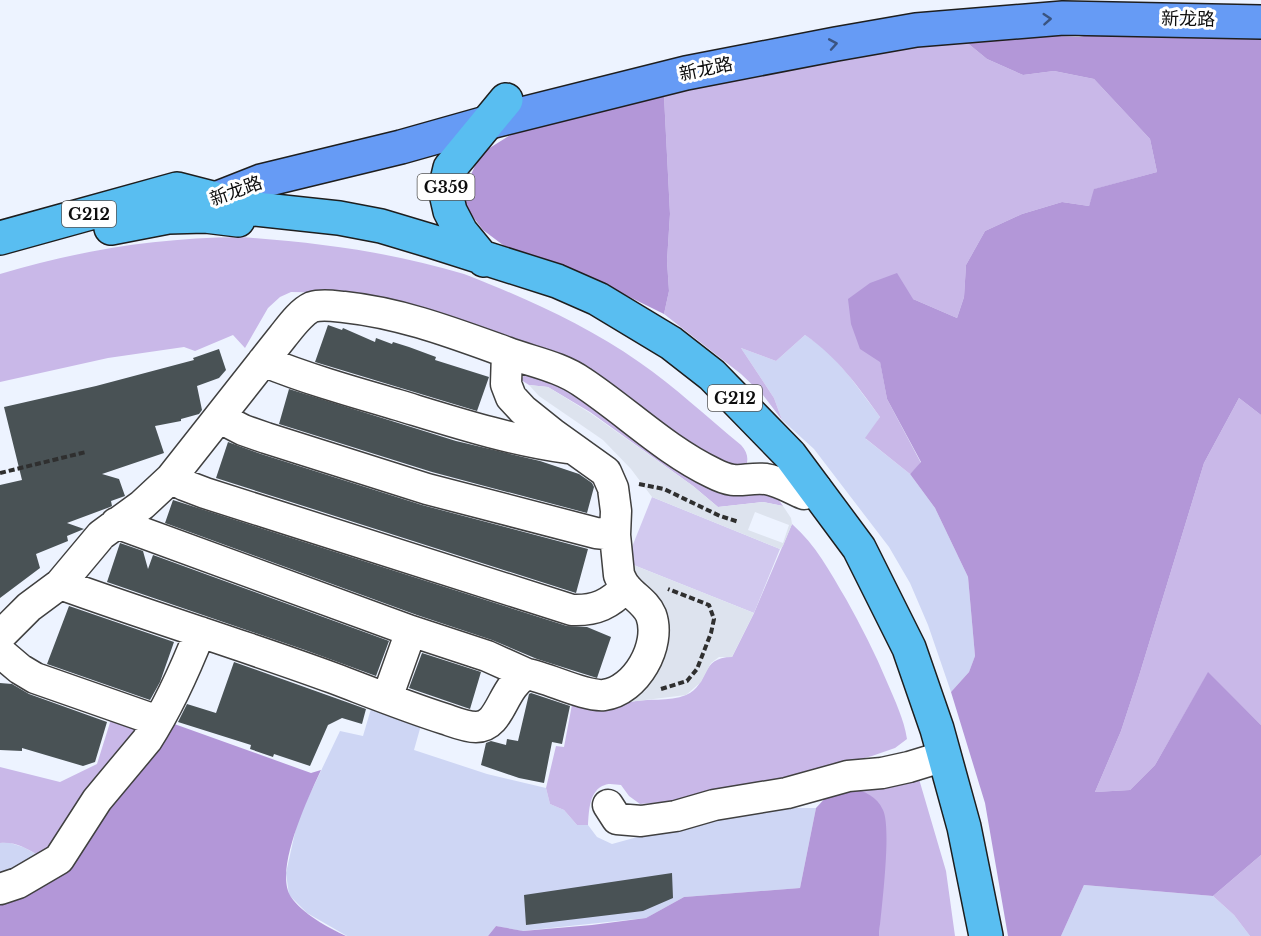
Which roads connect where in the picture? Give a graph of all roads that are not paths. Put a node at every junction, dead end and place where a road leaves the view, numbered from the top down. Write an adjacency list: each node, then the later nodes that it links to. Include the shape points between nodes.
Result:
1 (1024, 0): 5 (main road, 新龙路, via 833,21 616,72)
2 (1174, 0): 3 (main road, 新龙路)
3 (1261, 4)
4 (1261, 22): 5 (main road, 新龙路, one-way to 4, via 916,30 1062,18)
5 (496, 112): 6 (main road, 新龙路, via 401,147 261,181); 7 (main road, 新龙路, via 450,116 281,154); 10 (highway, G359, via 450,168 446,189 450,211 461,232)
6 (217, 198): 7 (highway, G212); 10 (highway, G212, via 255,209 381,226)
7 (173, 203): 8 (highway, G212); 9 (highway, G212); 10 (highway, G212, via 205,216 328,233)
8 (0, 238)
9 (0, 260)
10 (491, 268): 16 (highway, G212, via 556,281 598,299 671,343 712,375 790,455)
11 (507, 353): 12 (street, via 404,317 328,305 312,308 298,318); 14 (street, via 506,384 511,397); 16 (street, via 581,381 668,447 713,474 729,481 765,479)
12 (263, 361): 13 (street); 14 (street, via 472,428)
13 (220, 418): 15 (street); 18 (street, via 266,438 427,489)
14 (573, 449): 18 (street, via 606,472 613,488)
15 (171, 478): 17 (street); 20 (street, via 205,493 572,610 607,604)
16 (810, 491): 28 (highway, G212, via 859,548 909,648 922,683)
17 (116, 523): 19 (street); 22 (street)
18 (615, 535): 20 (street, via 619,575)
19 (60, 584): 21 (street); 23 (street)
20 (626, 587): 25 (street, via 651,615 652,630 642,669 629,684 603,695)
21 (200, 632): 26 (street); 27 (street, via 179,686)
22 (411, 632): 25 (street, via 487,656); 26 (street)
23 (0, 636)
24 (0, 652): 27 (street, via 35,678)
25 (527, 674): 26 (street, via 510,688 496,717 477,727)
26 (387, 698)
27 (158, 721): 30 (street, via 97,800 59,859)
28 (938, 759): 29 (street, via 676,816 640,821 617,819); 31 (highway, G212); 32 (highway, G212, via 974,871)
29 (608, 805)
30 (0, 889)
31 (969, 936)
32 (986, 936)

